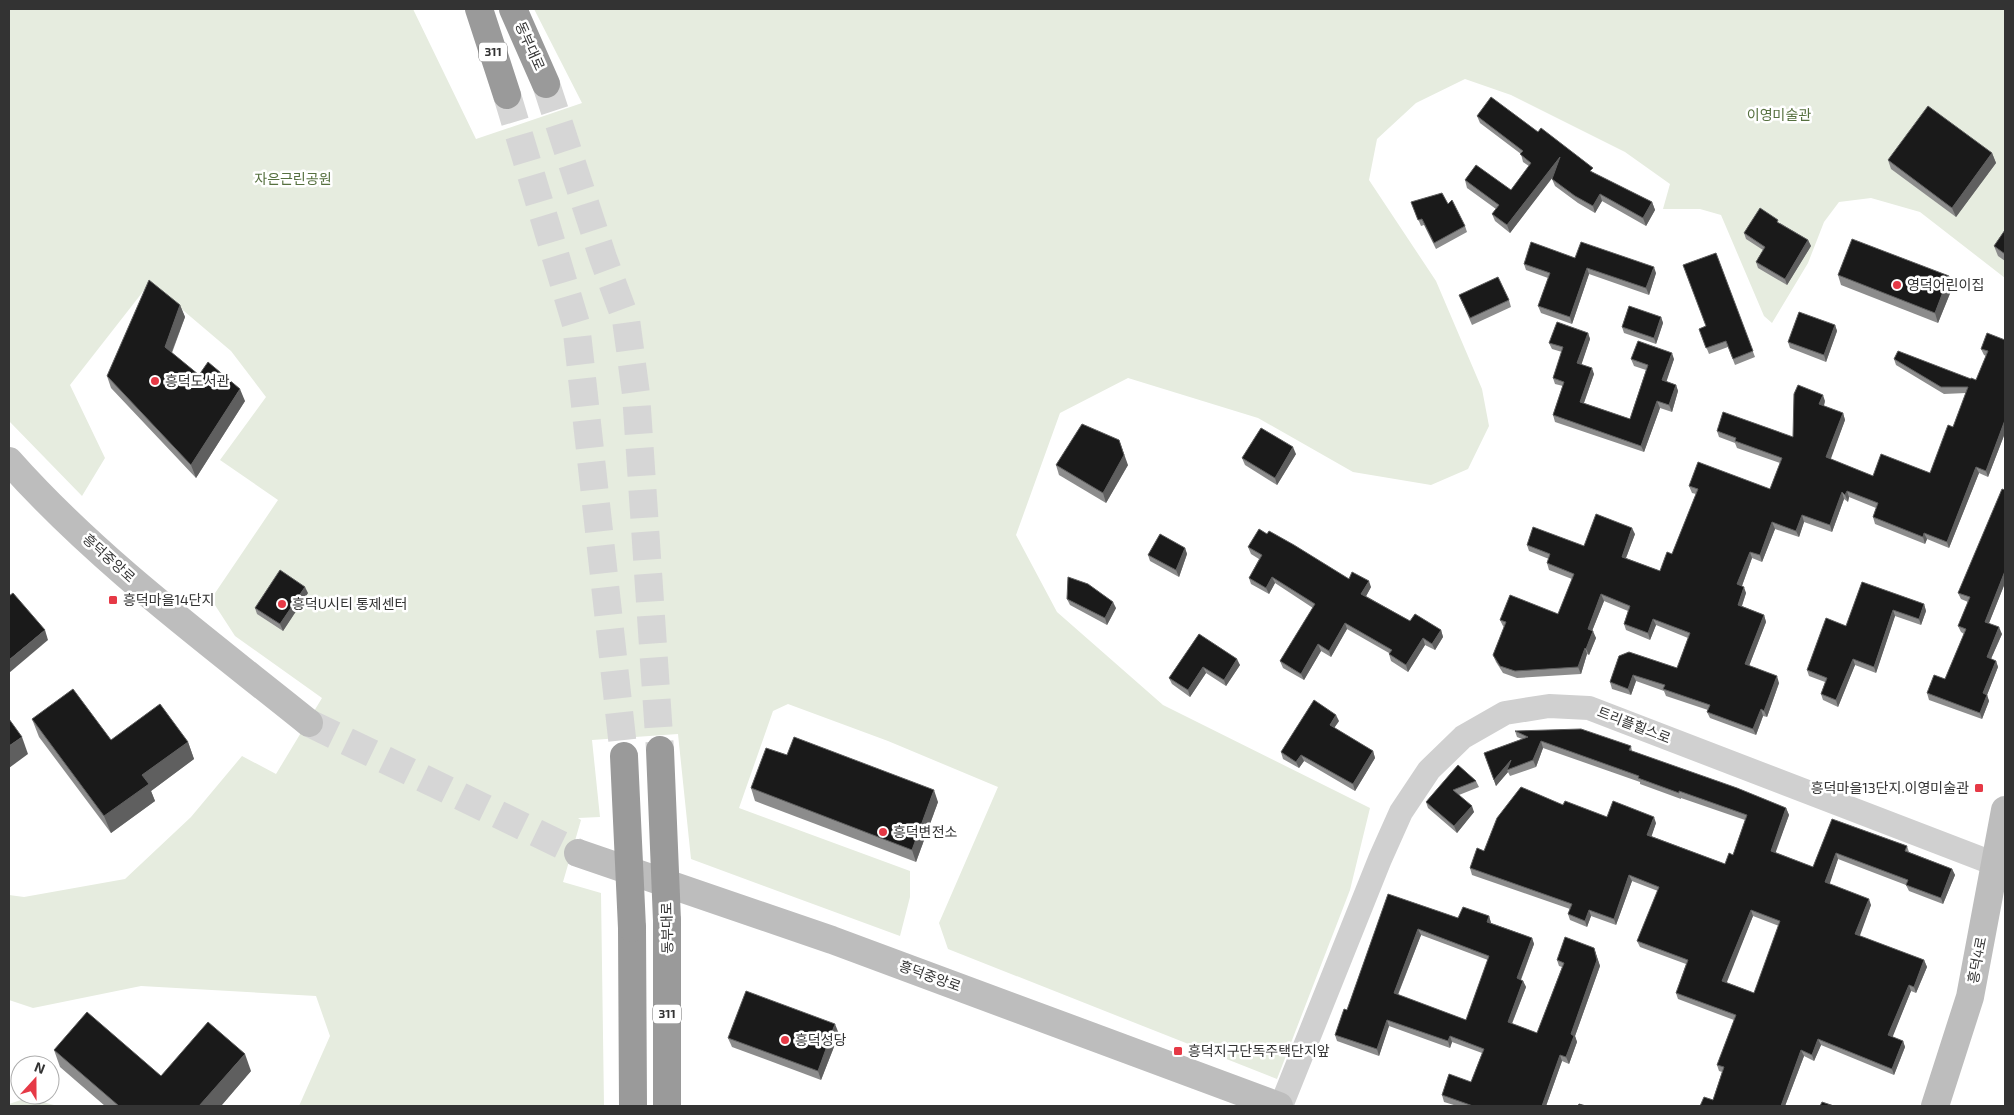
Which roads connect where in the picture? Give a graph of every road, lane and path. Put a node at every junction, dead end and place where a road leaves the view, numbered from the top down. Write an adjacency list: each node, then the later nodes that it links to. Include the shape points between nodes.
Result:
1 (479, 9): 4 (highway, 311)
2 (513, 9): 3 (highway, 동부대로 / 311)
3 (546, 84)
4 (507, 95)
5 (9, 461): 6 (street, 흥덕중앙로, via 42,498 159,604)
6 (309, 723)
7 (660, 750): 13 (highway, 동부대로 / 311, bridge, via 667,921)
8 (624, 756): 12 (highway, bridge, via 632,928)
9 (2005, 810): 11 (street, 흥덕4로)
10 (578, 853): 14 (street, 흥덕중앙로, via 832,940)
11 (1995, 864): 14 (street, 트리플힐스로, via 1589,708 1549,706 1505,713 1463,737 1429,770 1401,812); 15 (street, 흥덕4로, via 1970,997)
12 (633, 1106)
13 (667, 1106)
14 (1280, 1106)
15 (1935, 1106)

